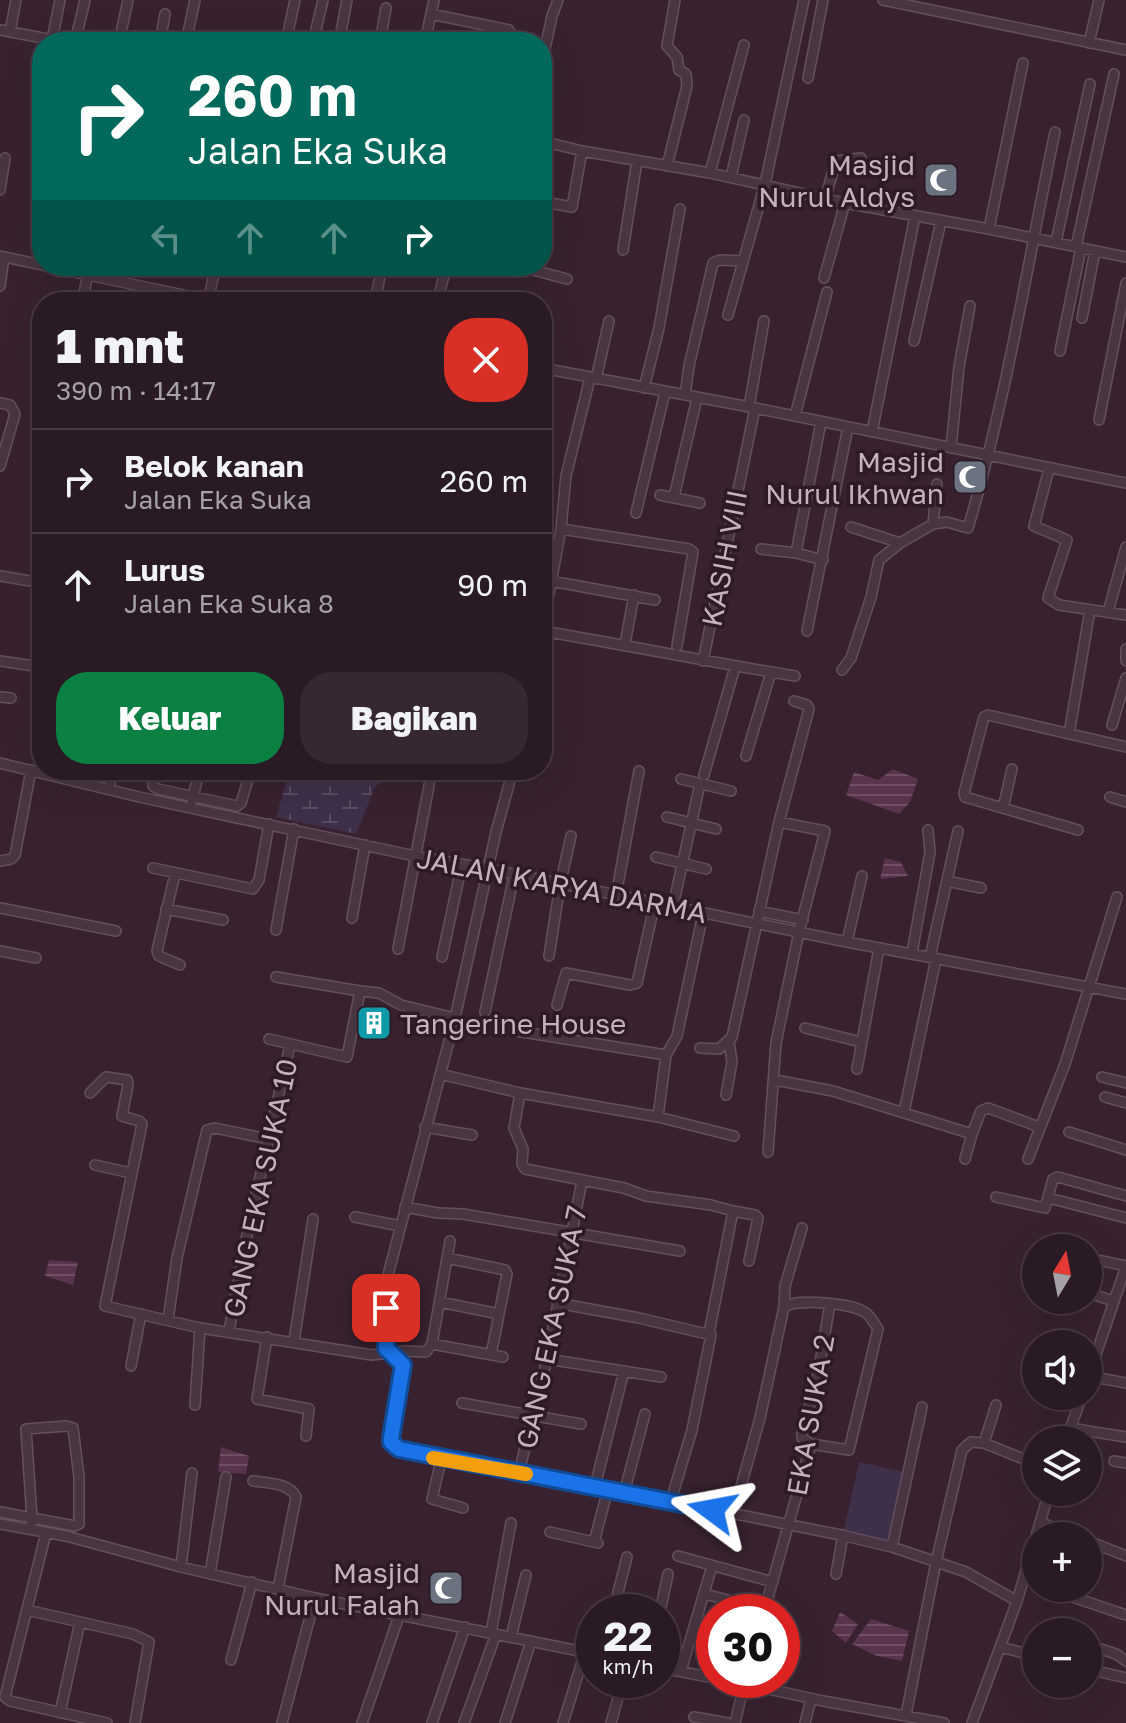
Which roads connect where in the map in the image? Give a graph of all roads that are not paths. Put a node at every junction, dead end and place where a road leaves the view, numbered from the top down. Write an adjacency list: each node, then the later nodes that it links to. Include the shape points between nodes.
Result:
1 (16, 0): 20 (street)
2 (60, 0): 21 (street)
3 (85, 0): 22 (street)
4 (128, 0): 23 (street)
5 (195, 0): 25 (street)
6 (295, 0): 26 (street)
7 (323, 0): 27 (street)
8 (347, 0): 28 (street)
9 (434, 0): 18 (street)
10 (558, 0): 31 (street)
11 (675, 0): 47 (street, via 667,46 686,74 687,86)
12 (804, 0): 50 (street)
13 (823, 0): 38 (street)
14 (885, 0): 33 (street)
15 (1099, 0): 33 (street)
16 (386, 8): 29 (street)
17 (165, 14): 24 (street)
18 (431, 14): 19 (street); 30 (street)
19 (509, 30)
20 (5, 31): 32 (street)
21 (54, 32)
22 (77, 32)
23 (121, 32)
24 (162, 32)
25 (188, 32)
26 (288, 32)
27 (315, 32)
28 (341, 32)
29 (382, 32)
30 (427, 32)
31 (549, 32)
32 (32, 36)
33 (1089, 43): 35 (street)
34 (744, 45): 48 (street)
35 (1126, 50)
36 (1023, 63): 58 (street)
37 (1114, 74): 61 (street)
38 (808, 78)
39 (1090, 84): 60 (street)
40 (744, 120): 49 (street)
41 (1055, 132): 59 (street)
42 (552, 144): 43 (street)
43 (582, 151): 46 (street); 53 (street, via 572,207)
44 (5, 158): 51 (street)
45 (861, 158): 52 (street, via 836,161)
46 (637, 161): 47 (street); 62 (street)
47 (667, 166): 48 (street)
48 (710, 173): 49 (street)
49 (731, 177): 50 (street)
50 (765, 184): 52 (street); 66 (street)
51 (0, 190)
52 (825, 199): 54 (street)
53 (552, 203)
54 (845, 203): 56 (street); 70 (street)
55 (680, 209): 85 (street)
56 (915, 216): 57 (street); 95 (street)
57 (941, 221): 58 (street); 81 (street)
58 (989, 229): 59 (street)
59 (1033, 238): 60 (street); 98 (street)
60 (1056, 242): 61 (street)
61 (1078, 247): 63 (street); 82 (street)
62 (623, 250)
63 (1095, 251): 65 (street); 78 (street)
64 (2, 257): 67 (street); 73 (street)
65 (1126, 257)
66 (742, 261): 77 (street); 87 (street, via 713,263)
67 (32, 263)
68 (552, 275): 71 (street)
69 (97, 276): 74 (street)
70 (824, 278)
71 (567, 279)
72 (1126, 283): 92 (street)
73 (0, 286)
74 (171, 292)
75 (827, 292): 91 (street)
76 (970, 306): 97 (street)
77 (728, 315)
78 (1082, 318)
79 (609, 321): 84 (street)
80 (764, 321): 90 (street, KASIH VIII)
81 (914, 341)
82 (1060, 351)
83 (552, 370): 84 (street)
84 (593, 379): 85 (street); 109 (street, via 566,476)
85 (644, 388): 86 (street)
86 (665, 392): 87 (street); 106 (street)
87 (685, 395): 88 (street)
88 (697, 398): 90 (street); 104 (street)
89 (0, 403): 96 (street, via 15,410)
90 (752, 407): 91 (street); 130 (street, KASIH VIII)
91 (795, 416): 93 (street)
92 (1099, 420)
93 (821, 422): 94 (street); 113 (street)
94 (848, 427): 95 (street); 114 (street)
95 (872, 432): 97 (street)
96 (3, 447): 99 (street)
97 (951, 448): 98 (street)
98 (990, 457): 100 (street); 107 (street, via 968,528)
99 (0, 466)
100 (1049, 469): 101 (street); 121 (street, via 1034,526 1067,540 1048,598)
101 (1126, 483)
102 (937, 484): 107 (street)
103 (660, 495): 104 (street)
104 (674, 497): 105 (street)
105 (700, 503)
106 (636, 513)
107 (933, 524): 110 (street)
108 (851, 527): 110 (street)
109 (561, 529): 115 (street); 127 (street, via 693,552)
110 (900, 543): 134 (street, via 879,560 851,658)
111 (1126, 547): 122 (street)
112 (761, 549): 113 (street)
113 (796, 553): 114 (street)
114 (823, 560): 124 (street)
115 (552, 576)
116 (1, 579): 118 (street)
117 (552, 581): 119 (street)
118 (32, 582)
119 (634, 595): 120 (street); 126 (street)
120 (655, 600)
121 (1090, 610): 122 (street); 140 (street)
122 (1108, 612): 123 (street)
123 (1126, 615)
124 (807, 631)
125 (552, 632): 126 (street)
126 (625, 644): 130 (street)
127 (677, 646)
128 (1126, 649): 131 (street)
129 (0, 661): 132 (street)
130 (703, 661): 133 (street)
131 (1126, 661)
132 (32, 666)
133 (735, 667): 135 (street); 155 (street)
134 (842, 670)
135 (771, 672): 136 (street); 142 (street)
136 (795, 676)
137 (1126, 678): 139 (street)
138 (794, 701): 164 (street, via 809,709)
139 (1112, 725)
140 (1069, 734): 141 (street); 162 (street, via 984,717 964,793)
141 (1126, 747)
142 (746, 756)
143 (0, 763): 145 (street, JALAN KARYA DARMA)
144 (1012, 769): 162 (street)
145 (31, 770): 176 (street, via 15,855)
146 (639, 771): 188 (street)
147 (681, 779): 155 (street)
148 (83, 780): 156 (street, JALAN KARYA DARMA)
149 (111, 780): 156 (street)
150 (152, 780): 158 (street, via 155,787)
151 (197, 780): 158 (street)
152 (248, 780): 158 (street, via 239,805)
153 (430, 780): 174 (street)
154 (510, 780): 180 (street)
155 (702, 780): 157 (street); 165 (street)
156 (109, 788): 161 (street, JALAN KARYA DARMA)
157 (731, 791)
158 (193, 796): 161 (street)
159 (1110, 797): 160 (street)
160 (1126, 802)
161 (190, 807): 166 (street, JALAN KARYA DARMA)
162 (1003, 808): 170 (street)
163 (667, 817): 165 (street)
164 (779, 822): 194 (street); 198 (street, via 825,831)
165 (691, 823): 168 (street); 177 (street)
166 (269, 824): 167 (street, JALAN KARYA DARMA); 182 (street, via 253,889)
167 (294, 829): 173 (street, JALAN KARYA DARMA); 200 (street)
168 (716, 829)
169 (928, 830): 207 (street, via 930,852)
170 (1078, 830)
171 (958, 831): 185 (street)
172 (571, 836): 186 (street)
173 (365, 845): 174 (street, JALAN KARYA DARMA); 196 (street)
174 (415, 856): 178 (street, JALAN KARYA DARMA); 205 (street)
175 (656, 857): 177 (street)
176 (0, 861)
177 (681, 863): 181 (street); 191 (street)
178 (462, 864): 180 (street, JALAN KARYA DARMA); 209 (street)
179 (153, 868): 182 (street)
180 (489, 869): 183 (street, JALAN KARYA DARMA); 219 (street)
181 (706, 869)
182 (175, 874): 193 (street)
183 (514, 876): 186 (street, JALAN KARYA DARMA); 218 (street)
184 (862, 876): 203 (street)
185 (947, 881): 187 (street); 211 (street)
186 (560, 885): 188 (street, JALAN KARYA DARMA); 208 (street)
187 (981, 888)
188 (616, 895): 190 (street, JALAN KARYA DARMA)
189 (1117, 897): 214 (street)
190 (655, 902): 191 (street, JALAN KARYA DARMA); 217 (street, via 637,983 566,973)
191 (673, 906): 195 (street, JALAN KARYA DARMA)
192 (0, 908): 201 (street)
193 (166, 909): 197 (street); 212 (street, via 157,951)
194 (759, 911): 198 (street); 199 (street)
195 (703, 914): 199 (street, JALAN KARYA DARMA); 227 (street, via 677,1036)
196 (352, 918)
197 (223, 920)
198 (803, 920): 202 (street)
199 (756, 923): 202 (street, JALAN KARYA DARMA); 223 (street)
200 (276, 930)
201 (116, 931)
202 (799, 932): 203 (street, JALAN KARYA DARMA); 231 (street, via 776,1043)
203 (847, 942): 204 (street, JALAN KARYA DARMA)
204 (879, 948): 207 (street, JALAN KARYA DARMA); 224 (street)
205 (398, 949)
206 (0, 951): 210 (street)
207 (912, 953): 211 (street, JALAN KARYA DARMA)
208 (549, 956)
209 (442, 957)
210 (36, 958)
211 (933, 958): 214 (street, JALAN KARYA DARMA); 238 (street)
212 (180, 965)
213 (276, 977): 215 (street)
214 (1089, 985): 216 (street, JALAN KARYA DARMA); 241 (street)
215 (360, 991): 219 (street); 225 (street, via 347,1057)
216 (1126, 994)
217 (557, 1005)
218 (485, 1012)
219 (455, 1018): 229 (street)
220 (805, 1028): 224 (street)
221 (516, 1031): 227 (street)
222 (269, 1039): 225 (street)
223 (729, 1041): 226 (street, via 719,1049); 235 (street, via 732,1062)
224 (861, 1042): 228 (street)
225 (290, 1045): 246 (street, GANG EKA SUKA 10)
226 (700, 1048)
227 (666, 1055): 239 (street)
228 (857, 1069)
229 (440, 1074): 234 (street); 240 (street)
230 (1102, 1077): 232 (street)
231 (775, 1080): 238 (street); 248 (street)
232 (1126, 1083)
233 (90, 1093): 252 (street, via 106,1077 128,1081 122,1116 142,1124)
234 (520, 1093): 239 (street); 253 (street, via 514,1128 523,1166)
235 (726, 1095)
236 (1105, 1097): 237 (street)
237 (1126, 1103)
238 (904, 1112): 243 (street)
239 (658, 1117): 245 (street)
240 (425, 1127): 244 (street); 257 (street)
241 (1039, 1127): 243 (street, via 988,1108 981,1111); 250 (street)
242 (1069, 1132): 247 (street)
243 (972, 1134): 249 (street)
244 (472, 1135)
245 (734, 1136)
246 (268, 1139): 279 (street, via 207,1130); 281 (street, GANG EKA SUKA 10)
247 (1126, 1150)
248 (768, 1152)
249 (965, 1159)
250 (1028, 1159)
251 (95, 1165): 252 (street)
252 (131, 1173): 277 (street, via 105,1306)
253 (582, 1181): 258 (street); 264 (street, GANG EKA SUKA 7)
254 (1126, 1196): 256 (street, via 1058,1177)
255 (996, 1197): 256 (street, via 1045,1208)
256 (1049, 1198): 260 (street)
257 (405, 1207): 262 (street); 264 (street)
258 (733, 1211): 268 (street, via 758,1218); 282 (street)
259 (355, 1217): 262 (street)
260 (1126, 1218)
261 (313, 1219): 285 (street)
262 (400, 1226): 287 (street, via 386,1294)
263 (802, 1228): 276 (street)
264 (574, 1233): 266 (street); 274 (street, GANG EKA SUKA 7)
265 (450, 1241): 267 (street)
266 (680, 1251)
267 (447, 1258): 273 (street); 278 (street, via 505,1270)
268 (749, 1261)
269 (1102, 1261): 270 (street)
270 (1126, 1266): 272 (street)
271 (1102, 1297): 272 (street)
272 (1114, 1301): 283 (street)
273 (440, 1302): 278 (street); 286 (street)
274 (557, 1303): 282 (street); 290 (street, GANG EKA SUKA 7)
275 (830, 1304): 276 (street, via 792,1302); 307 (street, EKA SUKA 2, via 802,1434); 307 (street, via 865,1312 878,1331 849,1450)
276 (784, 1307): 323 (street)
277 (141, 1314): 279 (street); 291 (street)
278 (499, 1314): 288 (street)
279 (168, 1320): 280 (street)
280 (200, 1328): 281 (street); 297 (street)
281 (229, 1331): 284 (street)
282 (709, 1333): 319 (street, via 692,1430)
283 (1102, 1336)
284 (267, 1337): 285 (street); 304 (street, via 257,1399 309,1409)
285 (294, 1341): 287 (street)
286 (432, 1344): 287 (street, via 426,1352); 288 (street)
287 (390, 1354): 309 (street, via 403,1365 391,1442)
288 (491, 1355): 289 (street)
289 (503, 1357)
290 (547, 1359): 292 (street); 300 (street, GANG EKA SUKA 7)
291 (131, 1366)
292 (624, 1371): 293 (street); 316 (street)
293 (661, 1377)
294 (1102, 1379): 295 (street)
295 (1126, 1383)
296 (462, 1403): 300 (street)
297 (195, 1405)
298 (996, 1405): 306 (street)
299 (922, 1407): 333 (street)
300 (534, 1414): 302 (street); 312 (street, GANG EKA SUKA 7)
301 (645, 1414): 318 (street)
302 (581, 1424)
303 (1102, 1433): 305 (street)
304 (306, 1436)
305 (1126, 1437)
306 (984, 1443): 308 (street); 337 (street, via 971,1442 962,1450)
307 (811, 1444): 328 (street, EKA SUKA 2)
308 (1022, 1458)
309 (441, 1460): 312 (street); 321 (street, via 431,1498)
310 (1114, 1461): 311 (street)
311 (1126, 1463)
312 (519, 1472): 316 (street)
313 (192, 1473): 339 (street)
314 (226, 1477): 340 (street)
315 (253, 1481): 347 (street, via 287,1487 296,1497)
316 (595, 1486): 317 (street)
317 (608, 1489): 318 (street); 329 (street, via 597,1543)
318 (624, 1493): 319 (street)
319 (671, 1500): 323 (street)
320 (1045, 1506): 324 (street)
321 (463, 1508)
322 (0, 1512): 327 (street)
323 (733, 1515): 328 (street)
324 (1040, 1522)
325 (511, 1523): 361 (street)
326 (0, 1524): 327 (street)
327 (31, 1524): 327 (street, via 26,1429 73,1428 80,1521 75,1526); 330 (street)
328 (788, 1525): 331 (street); 345 (street, EKA SUKA 2)
329 (550, 1532)
330 (46, 1533): 339 (street); 355 (street)
331 (843, 1535): 333 (street); 342 (street)
332 (1102, 1546): 335 (street)
333 (892, 1547): 337 (street)
334 (678, 1556): 338 (street)
335 (1126, 1556)
336 (627, 1557): 348 (street)
337 (936, 1562): 353 (street, via 979,1578); 380 (street)
338 (712, 1566): 345 (street); 350 (street)
339 (181, 1567): 340 (street)
340 (210, 1574): 344 (street)
341 (668, 1574): 349 (street)
342 (836, 1574)
343 (526, 1575): 362 (street)
344 (252, 1582): 347 (street); 368 (street)
345 (773, 1582): 351 (street, EKA SUKA 2)
346 (1022, 1586): 353 (street)
347 (278, 1589): 352 (street)
348 (618, 1594)
349 (664, 1594)
350 (705, 1594)
351 (769, 1594)
352 (315, 1598): 357 (street); 384 (street)
353 (1017, 1601): 364 (street)
354 (1087, 1602): 356 (street)
355 (27, 1610): 358 (street); 379 (street, via 5,1697)
356 (1126, 1615)
357 (399, 1616): 360 (street); 385 (street)
358 (80, 1622): 379 (street); 383 (street, via 149,1642)
359 (696, 1623): 370 (street)
360 (465, 1627): 361 (street); 386 (street)
361 (494, 1634): 362 (street); 387 (street)
362 (511, 1637): 363 (street)
363 (531, 1641): 365 (street); 388 (street)
364 (1000, 1647): 367 (street); 395 (street)
365 (576, 1650)
366 (1102, 1650): 369 (street)
367 (1022, 1652)
368 (231, 1660)
369 (1126, 1661)
370 (681, 1671): 372 (street)
371 (1102, 1672): 373 (street)
372 (696, 1674)
373 (1126, 1678)
374 (576, 1688): 389 (street)
375 (800, 1696): 378 (street)
376 (618, 1698): 390 (street)
377 (741, 1698): 392 (street)
378 (811, 1699): 380 (street); 393 (street)
379 (60, 1713): 382 (street)
380 (906, 1715): 394 (street)
381 (694, 1717): 391 (street)
382 (107, 1723)
383 (135, 1723)
384 (282, 1723)
385 (362, 1723)
386 (432, 1723)
387 (464, 1723)
388 (505, 1723)
389 (563, 1723)
390 (612, 1723)
391 (728, 1723)
392 (735, 1723)
393 (805, 1723)
394 (944, 1723)
395 (972, 1723)

